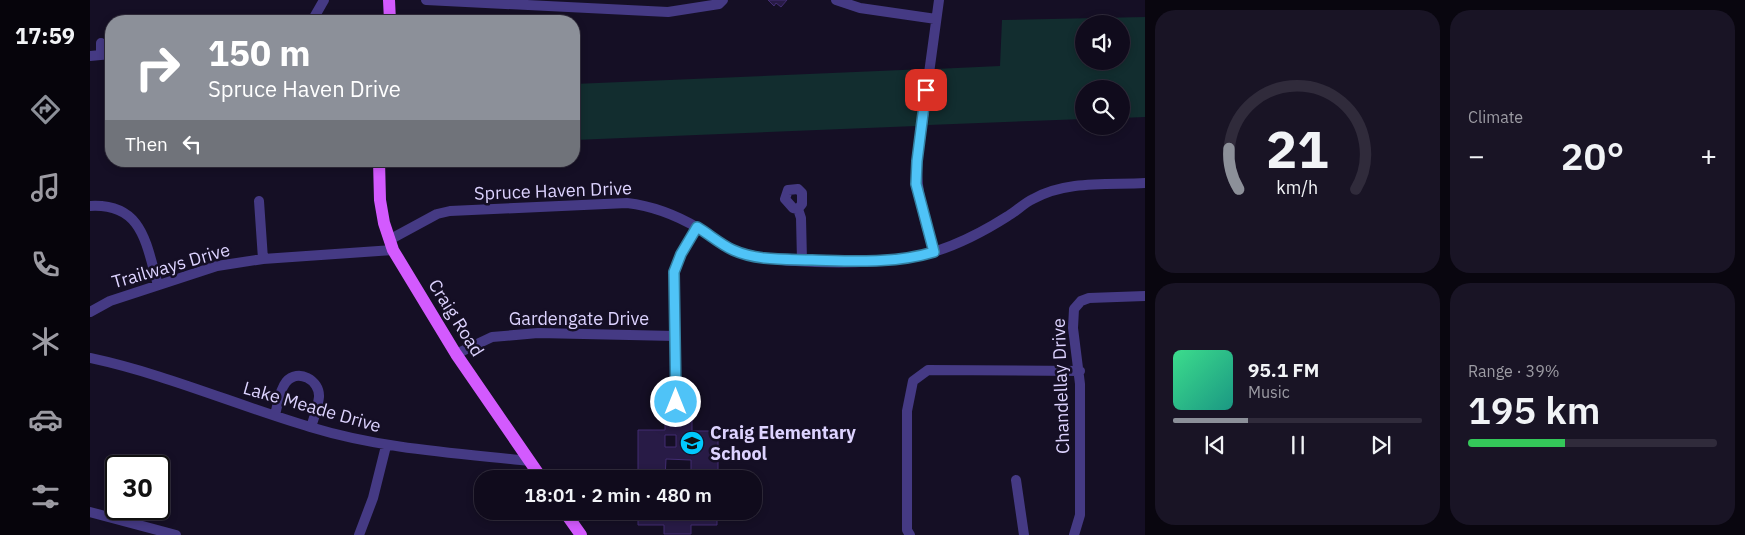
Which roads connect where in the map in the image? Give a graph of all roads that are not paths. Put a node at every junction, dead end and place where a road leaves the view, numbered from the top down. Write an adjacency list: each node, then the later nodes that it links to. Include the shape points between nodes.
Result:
1 (324, 0): 7 (street)
2 (390, 0): 8 (main road)
3 (426, 0): 4 (street, via 668,12 719,4)
4 (723, 0)
5 (836, 0): 9 (street, via 860,8)
6 (939, 0): 9 (street)
7 (317, 15)
8 (390, 15)
9 (936, 19): 21 (street, via 916,184)
10 (101, 43): 11 (street)
11 (105, 53)
12 (105, 55): 13 (street)
13 (90, 56)
14 (378, 167): 20 (main road, Craig Road, via 380,200)
15 (1145, 183): 21 (street, Spruce Haven Drive, via 1069,187 1050,192 1034,198 977,234)
16 (259, 201): 22 (street)
17 (90, 206): 24 (street, via 121,209 136,223)
18 (798, 209): 23 (street)
19 (697, 227): 20 (street, Spruce Haven Drive, via 648,206 627,203 450,211 437,214); 23 (street, Spruce Haven Drive, via 733,250 753,256); 27 (street, via 674,272)
20 (391, 246): 22 (street, Trailways Drive); 28 (main road, Craig Road)
21 (934, 252): 23 (street, Spruce Haven Drive, via 879,261)
22 (263, 258): 24 (street, Trailways Drive, via 217,266)
23 (802, 260)
24 (158, 285): 26 (street, Trailways Drive, via 110,301)
25 (1145, 296): 30 (street, Chandellay Drive, via 1088,298 1077,304 1072,315)
26 (90, 312)
27 (675, 336): 28 (street, Gardengate Drive, via 538,333 492,337); 31 (street)
28 (456, 354): 35 (main road, Craig Road)
29 (90, 358): 32 (street, Lake Meade Drive, via 135,368)
30 (1080, 371): 40 (street, via 928,370 913,381 906,411); 45 (street, Chandellay Drive, via 1080,515)
31 (676, 402)
32 (275, 415): 33 (street, Lake Meade Drive); 33 (street, via 287,381 300,375 311,379 318,388 319,397)
33 (311, 428): 34 (street, Lake Meade Drive)
34 (386, 446): 35 (street, Lake Meade Drive); 42 (street, via 373,498)
35 (530, 461): 36 (main road, Craig Road)
36 (536, 470)
37 (1016, 480): 44 (street)
38 (90, 512): 41 (street)
39 (570, 520): 43 (main road)
40 (908, 533)
41 (176, 535)
42 (359, 535)
43 (581, 535)
44 (1024, 535)
45 (1074, 535)

